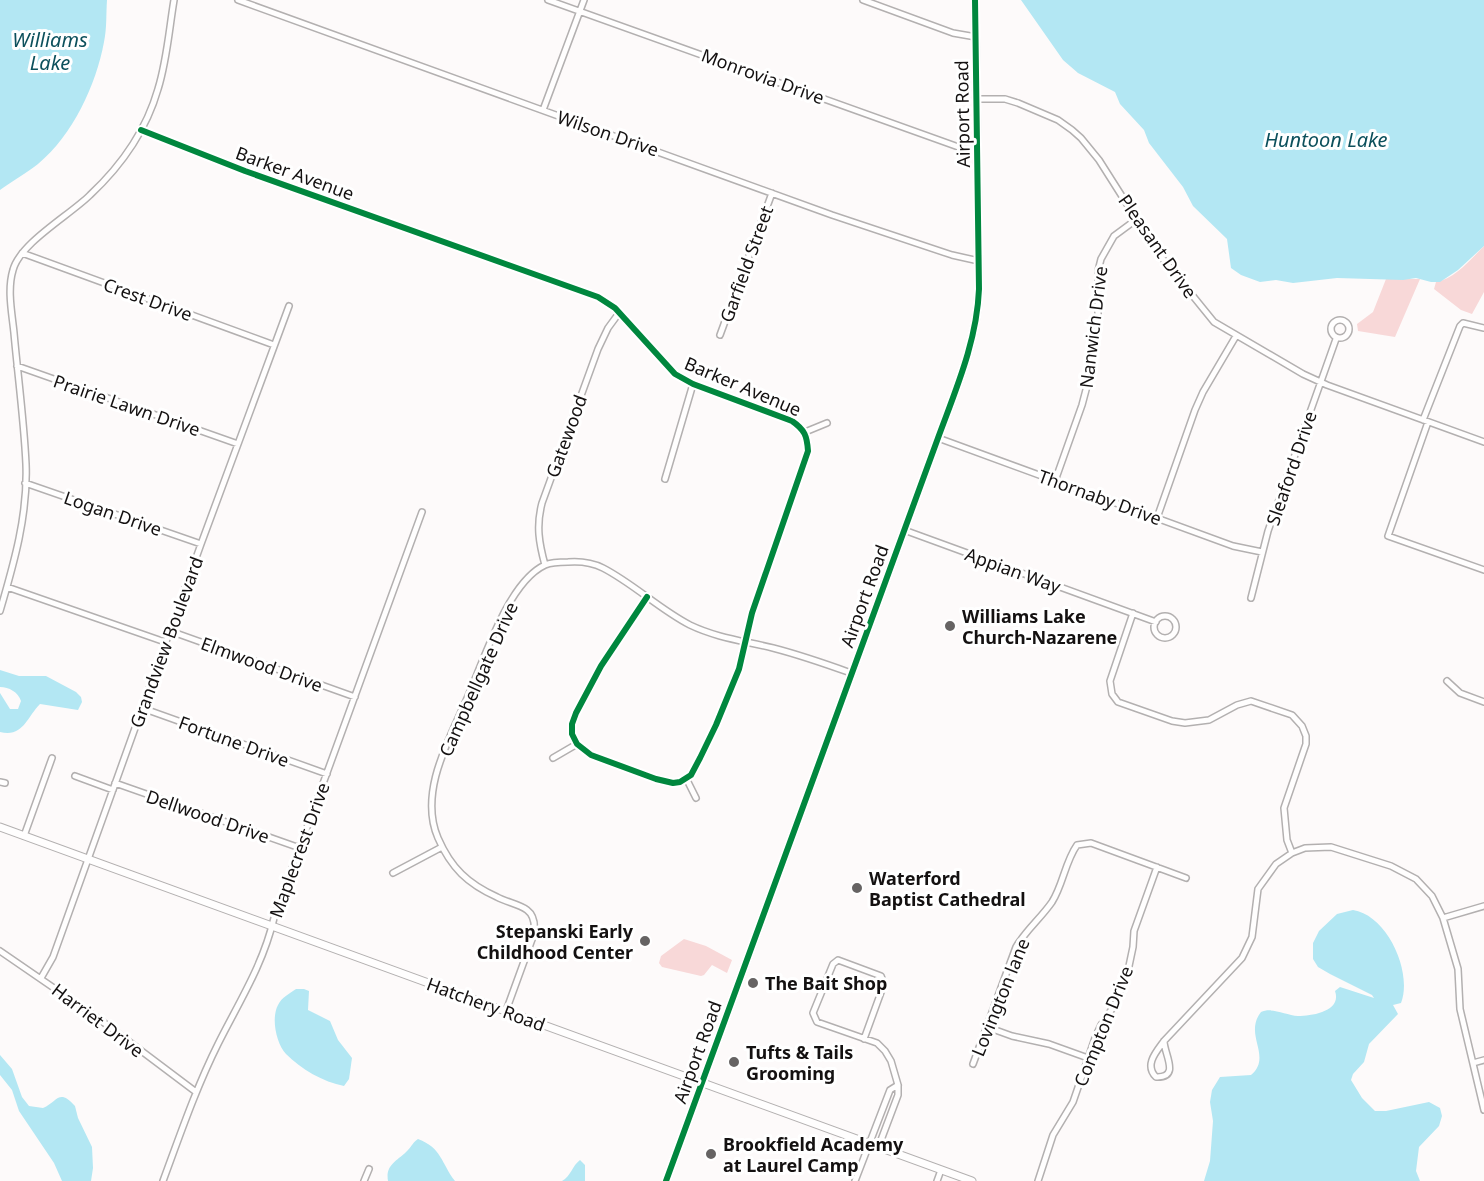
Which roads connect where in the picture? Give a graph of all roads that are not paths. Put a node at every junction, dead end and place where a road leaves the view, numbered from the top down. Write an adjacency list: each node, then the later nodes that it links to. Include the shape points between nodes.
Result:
1 (174, 0): 11 (street, via 159,88)
2 (238, 0): 10 (street, Wilson Drive)
3 (548, 0): 7 (street, Monrovia Drive)
4 (584, 0): 7 (street)
5 (863, 0): 8 (street, via 953,33)
6 (975, 0): 8 (street, Airport Road)
7 (580, 11): 10 (street); 12 (street, Monrovia Drive)
8 (976, 37): 9 (street, Airport Road)
9 (977, 99): 12 (street, Airport Road); 14 (street, Pleasant Drive, via 1018,103 1072,129 1099,160)
10 (543, 110): 13 (street, Wilson Drive)
11 (141, 130): 15 (street, via 117,166 90,196); 18 (street, Barker Avenue, via 598,297)
12 (977, 151): 16 (street, Airport Road)
13 (772, 193): 16 (street, Wilson Drive, via 951,255); 20 (street, Garfield Street)
14 (1137, 219): 21 (street, Pleasant Drive, via 1203,310); 34 (street, Nanwich Drive, via 1114,236 1101,259 1092,367)
15 (22, 253): 23 (street, Crest Drive); 24 (street, via 11,283)
16 (979, 261): 30 (street, Airport Road, via 974,334)
17 (289, 306): 23 (street, Grandview Boulevard)
18 (619, 313): 26 (street, Barker Avenue, via 675,374); 41 (street, Gatewood, via 598,349 542,503 537,521)
19 (1484, 328): 27 (street, via 1463,322 1460,326)
20 (720, 335)
21 (1236, 336): 25 (street, Pleasant Drive); 37 (street, via 1203,392)
22 (1336, 339): 25 (street, Sleaford Drive)
23 (274, 345): 32 (street, Grandview Boulevard)
24 (17, 366): 32 (street, Prairie Lawn Drive); 35 (street)
25 (1321, 382): 27 (street, Pleasant Drive); 40 (street, Sleaford Drive)
26 (693, 384): 29 (street, Barker Avenue, via 792,421); 33 (street)
27 (1425, 421): 31 (street, Pleasant Drive); 42 (street, via 1388,536)
28 (827, 423): 29 (street)
29 (805, 432): 51 (street, Barker Avenue, via 808,451)
30 (938, 438): 34 (street, Thornaby Drive); 38 (street, Airport Road)
31 (1484, 442)
32 (238, 444): 39 (street, Grandview Boulevard)
33 (665, 479)
34 (1055, 481): 37 (street, Thornaby Drive)
35 (25, 483): 39 (street, Logan Drive); 43 (street, via 19,546)
36 (422, 512): 54 (street, Maplecrest Drive)
37 (1157, 518): 40 (street, Thornaby Drive, via 1233,546)
38 (904, 530): 47 (street, Appian Way); 52 (street, Airport Road)
39 (201, 544): 49 (street, Grandview Boulevard)
40 (1262, 552): 45 (street, Sleaford Drive)
41 (545, 566): 44 (street, Campbellgate Drive, via 558,562 592,563); 67 (street, Campbellgate Drive, via 525,580 508,604 441,762 431,801 434,827)
42 (1484, 570)
43 (7, 587): 46 (street); 50 (street)
44 (647, 597): 51 (street, Campbellgate Drive, via 690,625); 57 (street, via 601,666 576,713 572,734)
45 (1251, 598)
46 (0, 611)
47 (1133, 613): 48 (street, Appian Way); 69 (street, via 1110,681 1118,702 1185,723 1209,720 1251,701 1292,715 1302,726 1306,744 1284,808)
48 (1156, 622): 48 (street, Appian Way, via 1160,636 1175,632 1175,622 1170,617 1161,617)
49 (170, 631): 50 (street, Grandview Boulevard); 54 (street, Elmwood Drive)
50 (165, 642): 56 (street, Grandview Boulevard)
51 (744, 642): 52 (street, Campbellgate Drive); 62 (street, Barker Avenue, via 739,669 716,725)
52 (851, 674): 87 (street, Airport Road)
53 (1447, 681): 55 (street, via 1460,693)
54 (355, 697): 60 (street, Maplecrest Drive)
55 (1484, 702)
56 (142, 708): 60 (street, Fortune Drive); 63 (street, Grandview Boulevard)
57 (577, 744): 59 (street); 62 (street, via 591,755 656,779 673,783)
58 (52, 758): 66 (street)
59 (553, 758)
60 (327, 774): 68 (street, Maplecrest Drive)
61 (75, 776): 63 (street, Dellwood Drive)
62 (686, 778): 64 (street)
63 (114, 786): 68 (street, Dellwood Drive); 70 (street, Grandview Boulevard)
64 (696, 798)
65 (0, 828): 66 (street, Hatchery Road)
66 (24, 836): 70 (street, Hatchery Road)
67 (442, 847): 72 (street); 79 (street, Campbellgate Drive, via 450,864 463,876 496,897 527,910 533,918 534,934)
68 (300, 848): 76 (street, Maplecrest Drive)
69 (1292, 853): 75 (street, via 1331,847 1390,866 1416,879 1432,896); 82 (street, via 1276,864 1258,889 1252,937 1242,957)
70 (88, 860): 76 (street, Hatchery Road); 78 (street, Grandview Boulevard, via 53,957)
71 (1157, 867): 73 (street, Lovington lane); 80 (street, Lovington lane, via 1091,843 1077,845 1053,900 1016,947); 83 (street, Compton Drive, via 1134,931 1129,966 1116,1004 1101,1025)
72 (393, 873)
73 (1186, 878)
74 (1484, 906): 75 (street)
75 (1443, 918): 85 (street, via 1458,969 1460,1009)
76 (272, 926): 79 (street, Hatchery Road); 89 (street, Maplecrest Drive, via 260,963)
77 (0, 951): 78 (street, Harriet Drive)
78 (41, 978): 89 (street, Harriet Drive)
79 (506, 1011): 87 (street, Hatchery Road)
80 (987, 1026): 83 (street); 86 (street, Lovington lane)
81 (864, 1039): 81 (street, via 817,1022 813,1013 838,960 881,976 884,984); 88 (street, via 885,1051)
82 (1164, 1041): 82 (street, via 1150,1065 1156,1077 1168,1074 1171,1067)
83 (1088, 1058): 101 (street, Compton Drive, via 1073,1102 1053,1135)
84 (1484, 1060): 85 (street)
85 (1473, 1063): 90 (street)
86 (973, 1065)
87 (702, 1082): 91 (street, Hatchery Road); 97 (street, Airport Road)
88 (898, 1085): 91 (street, via 890,1090); 92 (street, via 898,1095)
89 (195, 1092): 95 (street, Maplecrest Drive)
90 (1484, 1110)
91 (868, 1144): 92 (street, Hatchery Road); 98 (street)
92 (878, 1148): 94 (street, Hatchery Road)
93 (369, 1169): 96 (street)
94 (941, 1170): 99 (street); 100 (street, Hatchery Road)
95 (163, 1181)
96 (364, 1181)
97 (666, 1181)
98 (855, 1181)
99 (937, 1181)
100 (972, 1181)
101 (1038, 1181)

